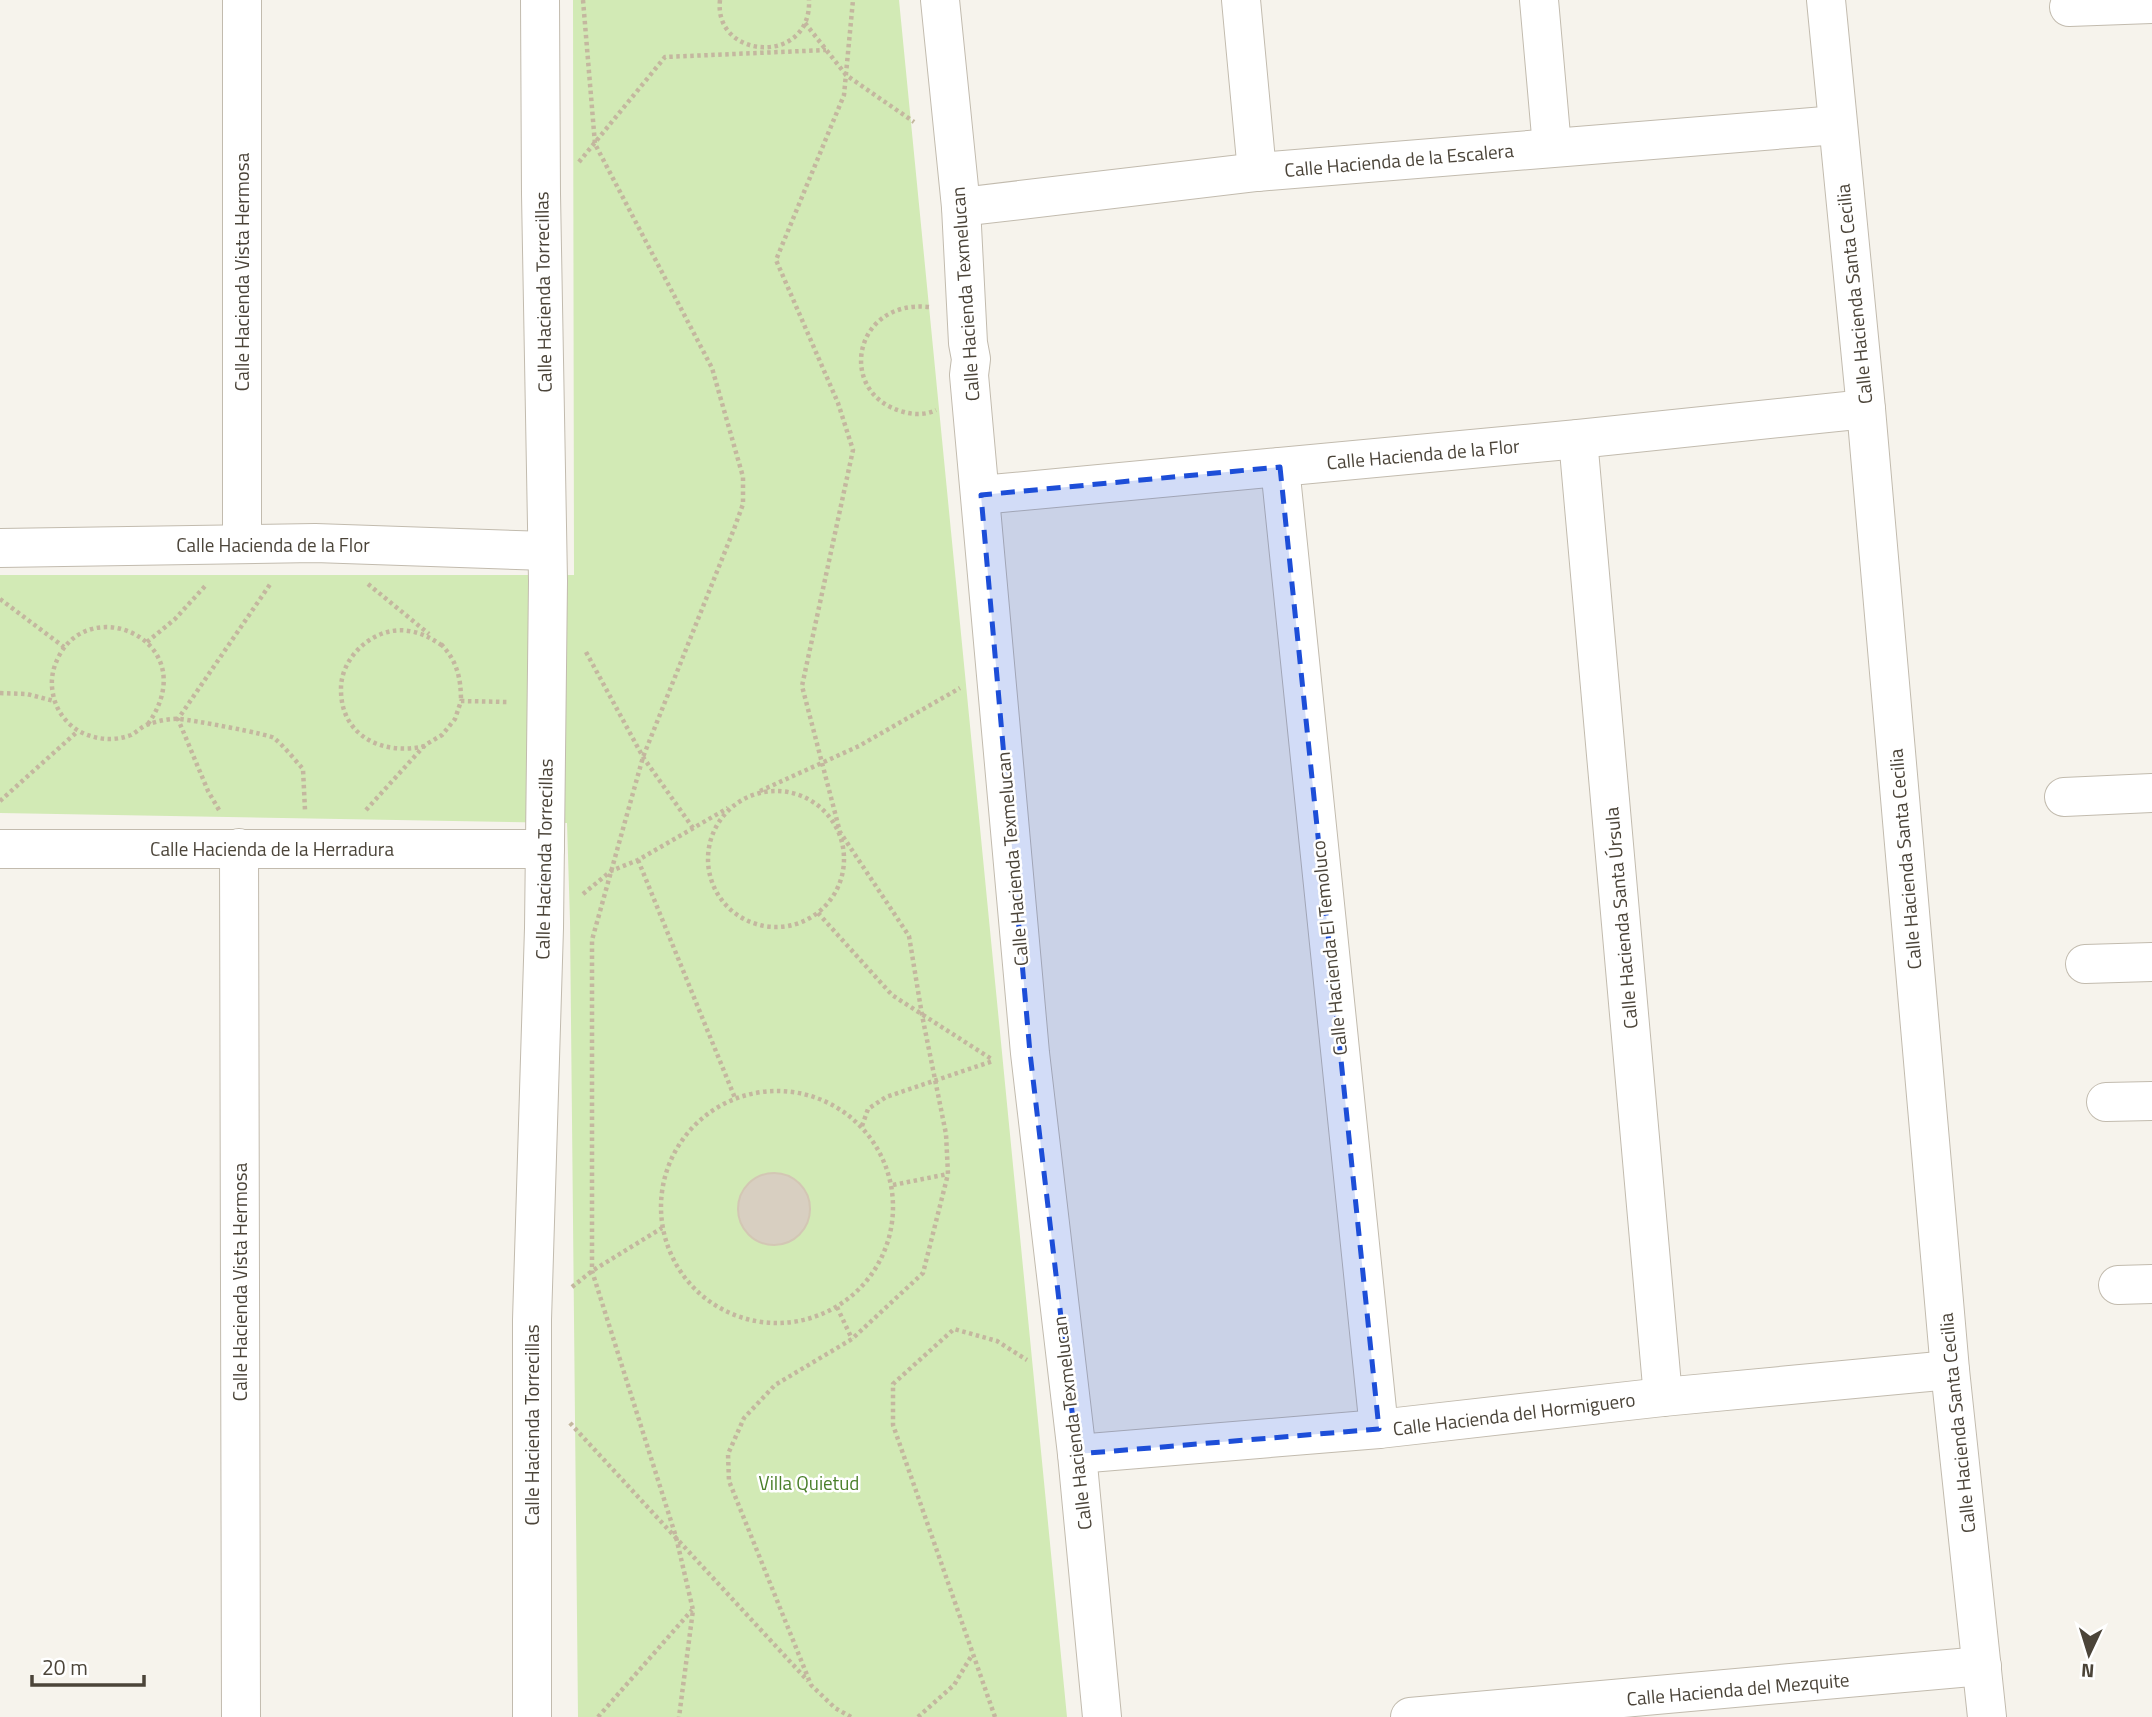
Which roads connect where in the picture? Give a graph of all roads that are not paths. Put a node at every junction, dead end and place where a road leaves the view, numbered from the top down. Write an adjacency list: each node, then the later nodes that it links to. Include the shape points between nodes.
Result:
1 (242, 0): 17 (street, Calle Hacienda Vista Hermosa)
2 (540, 0): 19 (street, Calle Hacienda Torrecillas)
3 (940, 0): 12 (street, Calle Hacienda Texmelucan)
4 (1241, 0): 11 (street)
5 (1539, 0): 10 (street)
6 (1826, 0): 9 (street, Calle Hacienda Santa Cecilia)
7 (2152, 4): 8 (street)
8 (2069, 7)
9 (1837, 125): 10 (street, Calle Hacienda de la Escalera); 13 (street, Calle Hacienda Santa Cecilia)
10 (1552, 147): 11 (street, Calle Hacienda de la Escalera)
11 (1257, 172): 12 (street, Calle Hacienda de la Escalera)
12 (961, 207): 16 (street, Calle Hacienda Texmelucan, via 968,359)
13 (1866, 409): 14 (street, Calle Hacienda de la Flor); 29 (street, Calle Hacienda Santa Cecilia)
14 (1578, 439): 15 (street, Calle Hacienda de la Flor); 30 (street, Calle Hacienda Santa Úrsula)
15 (1280, 467): 16 (street, Calle Hacienda de la Flor); 31 (street, Calle Hacienda El Temoluco)
16 (981, 495): 32 (street, Calle Hacienda Texmelucan, via 1030,1053)
17 (242, 544): 18 (street, Calle Hacienda de la Flor); 19 (street, Calle Hacienda de la Flor)
18 (0, 548)
19 (547, 551): 24 (street, Calle Hacienda Torrecillas)
20 (2152, 793): 21 (street)
21 (2064, 797)
22 (239, 848): 23 (street, Calle Hacienda de la Herradura); 24 (street, Calle Hacienda de la Herradura); 35 (street, Calle Hacienda Vista Hermosa)
23 (0, 849)
24 (545, 849): 36 (street, Calle Hacienda Torrecillas, via 531,1320)
25 (2152, 962): 26 (street)
26 (2085, 964)
27 (2152, 1101): 28 (street)
28 (2106, 1102)
29 (1951, 1370): 30 (street, Calle Hacienda del Hormiguero); 33 (street, Calle Hacienda Santa Cecilia)
30 (1663, 1397): 31 (street, Calle Hacienda del Hormiguero)
31 (1379, 1429): 32 (street, Calle Hacienda del Hormiguero)
32 (1077, 1454): 37 (street, Calle Hacienda Texmelucan)
33 (1982, 1666): 34 (street, Calle Hacienda del Mezquite); 39 (street, Calle Hacienda Santa Cecilia)
34 (1690, 1705): 38 (street, Calle Hacienda del Mezquite)
35 (241, 1717)
36 (532, 1717)
37 (1102, 1717)
38 (1410, 1717)
39 (1987, 1717)

